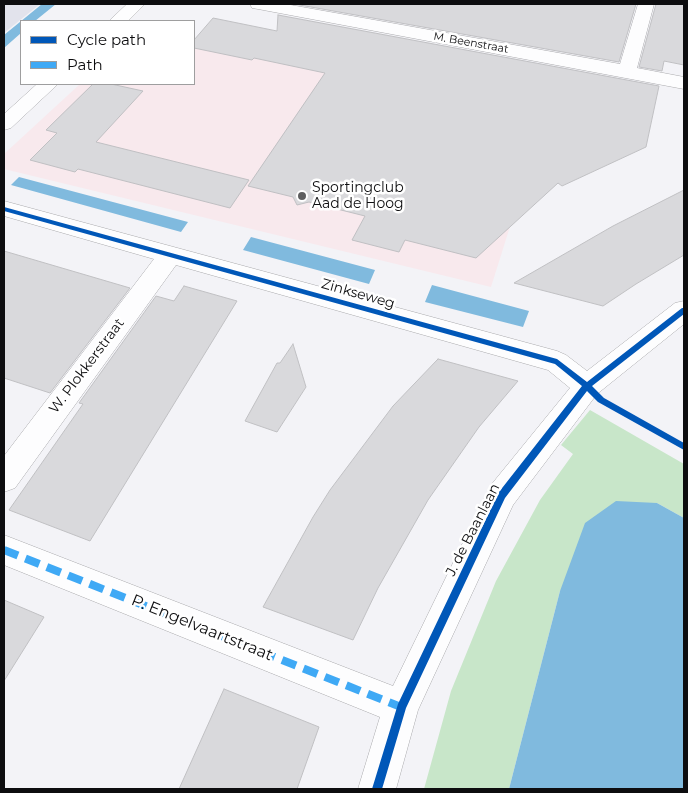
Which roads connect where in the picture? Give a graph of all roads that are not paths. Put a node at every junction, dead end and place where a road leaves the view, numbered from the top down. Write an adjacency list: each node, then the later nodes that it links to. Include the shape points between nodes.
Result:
1 (137, 4): 5 (street)
2 (258, 4): 4 (street, M. Beenstraat)
3 (646, 4): 6 (street)
4 (333, 10): 6 (street, M. Beenstraat)
5 (119, 20)
6 (627, 71): 7 (street, M. Beenstraat)
7 (684, 83)
8 (47, 85): 9 (street)
9 (4, 124)
10 (4, 209): 11 (street, Zinkseweg)
11 (171, 254): 13 (street, Zinkseweg, via 556,362); 14 (street, W. Plokkerstraat)
12 (684, 310): 13 (street, J. de Baanlaan)
13 (587, 386): 16 (street, J. de Baanlaan, via 502,495)
14 (4, 479)
15 (4, 550): 16 (street, P. Engelvaartstraat)
16 (401, 707): 17 (street, J. de Baanlaan)
17 (377, 789)

